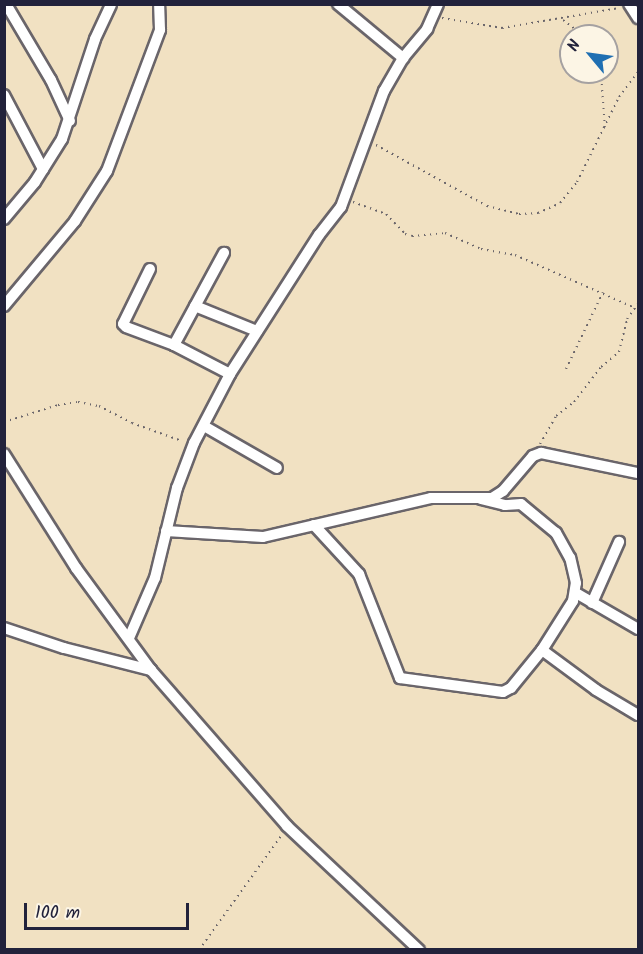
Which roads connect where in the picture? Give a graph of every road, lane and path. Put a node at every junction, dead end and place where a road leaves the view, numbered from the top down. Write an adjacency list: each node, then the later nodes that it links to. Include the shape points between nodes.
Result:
1 (6, 4): 15 (street, via 51,80)
2 (111, 4): 15 (street, via 95,39)
3 (159, 4): 25 (street, via 160,30 107,171 75,221)
4 (338, 4): 11 (street)
5 (438, 4): 7 (street)
6 (629, 5): 8 (street); 9 (path)
7 (433, 17): 9 (path, via 501,28); 11 (street, via 428,29)
8 (639, 18)
9 (562, 20): 10 (path)
10 (568, 24)
11 (403, 58): 17 (street, via 384,91)
12 (639, 72): 16 (path, via 622,92)
13 (601, 84): 16 (path)
14 (4, 95): 18 (street)
15 (70, 121): 18 (street)
16 (605, 129): 17 (path, via 560,203 538,213 519,214 487,206)
17 (365, 140): 19 (street)
18 (43, 169): 20 (street)
19 (344, 200): 23 (path, via 381,211 405,234 445,233 481,249 515,255); 28 (street)
20 (6, 213)
21 (224, 253): 26 (street)
22 (150, 268): 29 (street, via 123,324)
23 (603, 292): 27 (path); 30 (path)
24 (639, 304): 27 (path)
25 (4, 306)
26 (195, 306): 28 (street); 29 (street)
27 (635, 308): 36 (path, via 627,319 619,352 601,367 574,402 556,416)
28 (257, 331): 31 (street)
29 (174, 345): 31 (street)
30 (566, 369)
31 (230, 374): 33 (street)
32 (4, 422): 34 (path, via 78,402 99,406 132,423)
33 (204, 426): 34 (street); 37 (street)
34 (194, 443): 41 (street)
35 (4, 454): 47 (street, via 75,568)
36 (535, 454): 38 (street); 39 (street, via 498,496)
37 (277, 468)
38 (639, 473)
39 (481, 499): 40 (street, via 432,498); 43 (street, via 521,504 556,533 570,558)
40 (314, 525): 41 (street, via 249,538); 48 (street, via 359,574 400,678 503,692 511,688)
41 (166, 531): 47 (street, via 155,578)
42 (619, 542): 44 (street)
43 (576, 593): 44 (street); 48 (street)
44 (592, 603): 46 (street)
45 (4, 628): 49 (street)
46 (639, 629)
47 (129, 638): 49 (street)
48 (542, 650): 50 (street, via 596,690)
49 (151, 670): 51 (street)
50 (639, 715)
51 (287, 826): 52 (path); 53 (street)
52 (199, 950)
53 (419, 950)

